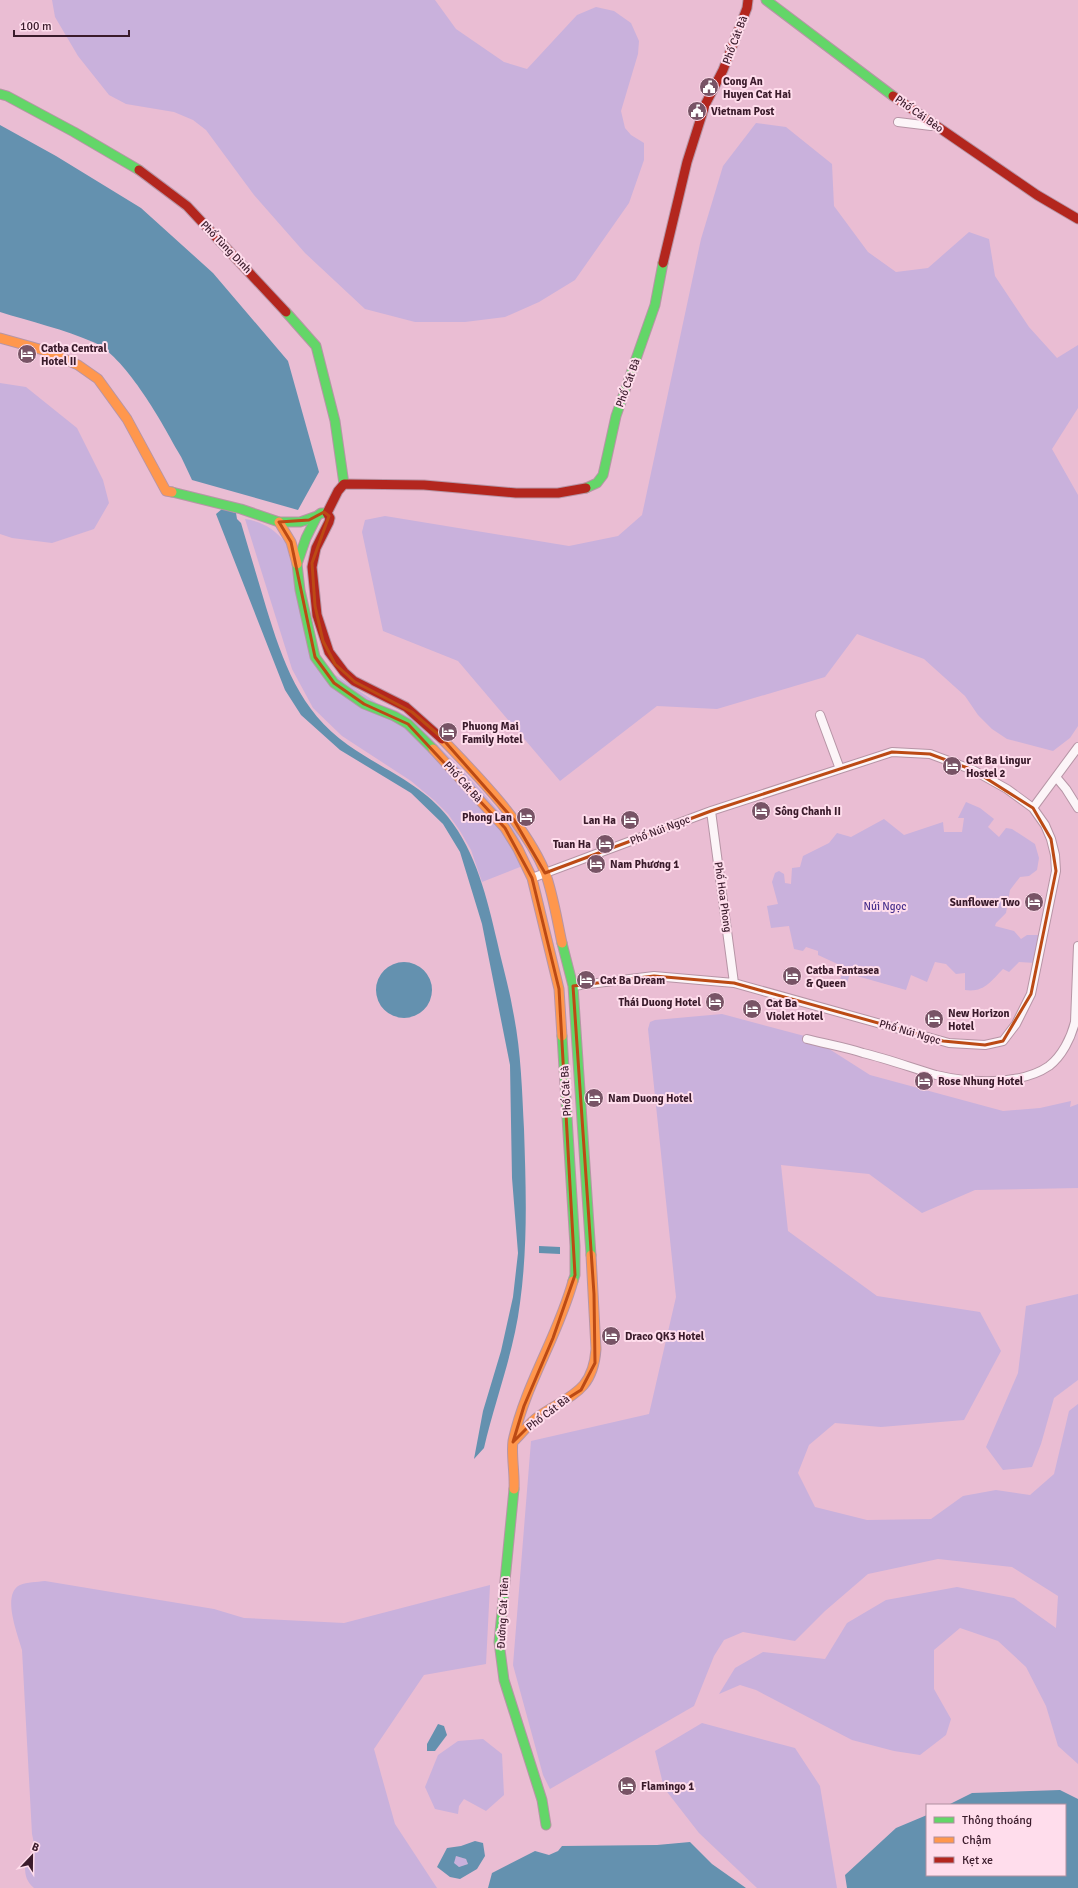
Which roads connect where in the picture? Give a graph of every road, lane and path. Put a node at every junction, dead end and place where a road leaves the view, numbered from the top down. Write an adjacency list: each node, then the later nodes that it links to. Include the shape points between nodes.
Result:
1 (763, 0): 3 (main road, Phố Cát Bà)
2 (766, 0): 6 (main road, Phố Cái Bèo)
3 (748, 4): 9 (main road, Phố Cát Bà, via 723,70 705,105 687,162 655,305 616,416 603,475 597,483 558,493 516,493 424,485)
4 (0, 94): 9 (main road, Phố Tùng Dinh, via 112,154 187,206 316,346 335,421)
5 (898, 122): 6 (street)
6 (935, 126): 7 (main road, Phố Cái Bèo, via 1037,195)
7 (1078, 219)
8 (0, 338): 12 (main road, via 42,350 78,365 98,379 128,419 166,491 241,509)
9 (344, 484): 10 (main road, Phố Cát Bà, via 338,490)
10 (327, 513): 11 (main road); 13 (main road, Phố Cát Bà, via 329,522)
11 (317, 516): 12 (main road, via 300,522); 14 (main road, Phố Cát Bà)
12 (279, 522): 14 (main road, via 291,542)
13 (312, 563): 14 (main road); 15 (main road, Phố Cát Bà, via 315,606 323,641)
14 (297, 564): 16 (main road, Phố Cát Bà, via 315,657)
15 (335, 664): 16 (main road); 18 (main road, Phố Cát Bà, via 355,682 412,712)
16 (324, 671): 20 (main road, Phố Cát Bà, via 334,683 364,704 408,724)
17 (820, 715): 21 (street)
18 (450, 747): 20 (main road); 26 (main road, Phố Cát Bà, via 514,820 538,856)
19 (1078, 747): 22 (street)
20 (440, 756): 27 (main road, Phố Cát Bà, via 505,828)
21 (840, 769): 23 (street, Phố Núi Ngọc, via 892,752 930,754 973,770 1007,789); 25 (street, Phố Núi Ngọc)
22 (1056, 777): 23 (street); 24 (street)
23 (1033, 808): 29 (street, Phố Núi Ngọc, via 1051,839 1056,871 1032,994 1016,1024 1003,1041 985,1045 949,1043)
24 (1078, 808)
25 (711, 811): 26 (street, Phố Núi Ngọc); 29 (street, Phố Hoa Phong)
26 (545, 873): 27 (street, Phố Núi Ngọc); 30 (main road, Phố Cát Bà)
27 (532, 878): 31 (main road, Phố Cát Bà)
28 (1078, 946): 32 (street, via 1075,1022 1058,1057 1042,1070 1013,1079 973,1080 937,1075 862,1052)
29 (734, 983): 30 (street, Phố Núi Ngọc, via 654,976)
30 (573, 986): 31 (main road); 34 (main road, Phố Cát Bà)
31 (559, 989): 33 (main road, Phố Cát Bà)
32 (807, 1039)
33 (569, 1149): 34 (main road); 35 (main road, Phố Cát Bà, via 575,1275 553,1338 524,1406)
34 (583, 1149): 35 (main road, Phố Cát Bà, via 594,1294 594,1363 581,1390 538,1417)
35 (513, 1442): 36 (main road, Đường Cát Tiên, via 515,1476 499,1642 504,1680 542,1800)
36 (546, 1826)

